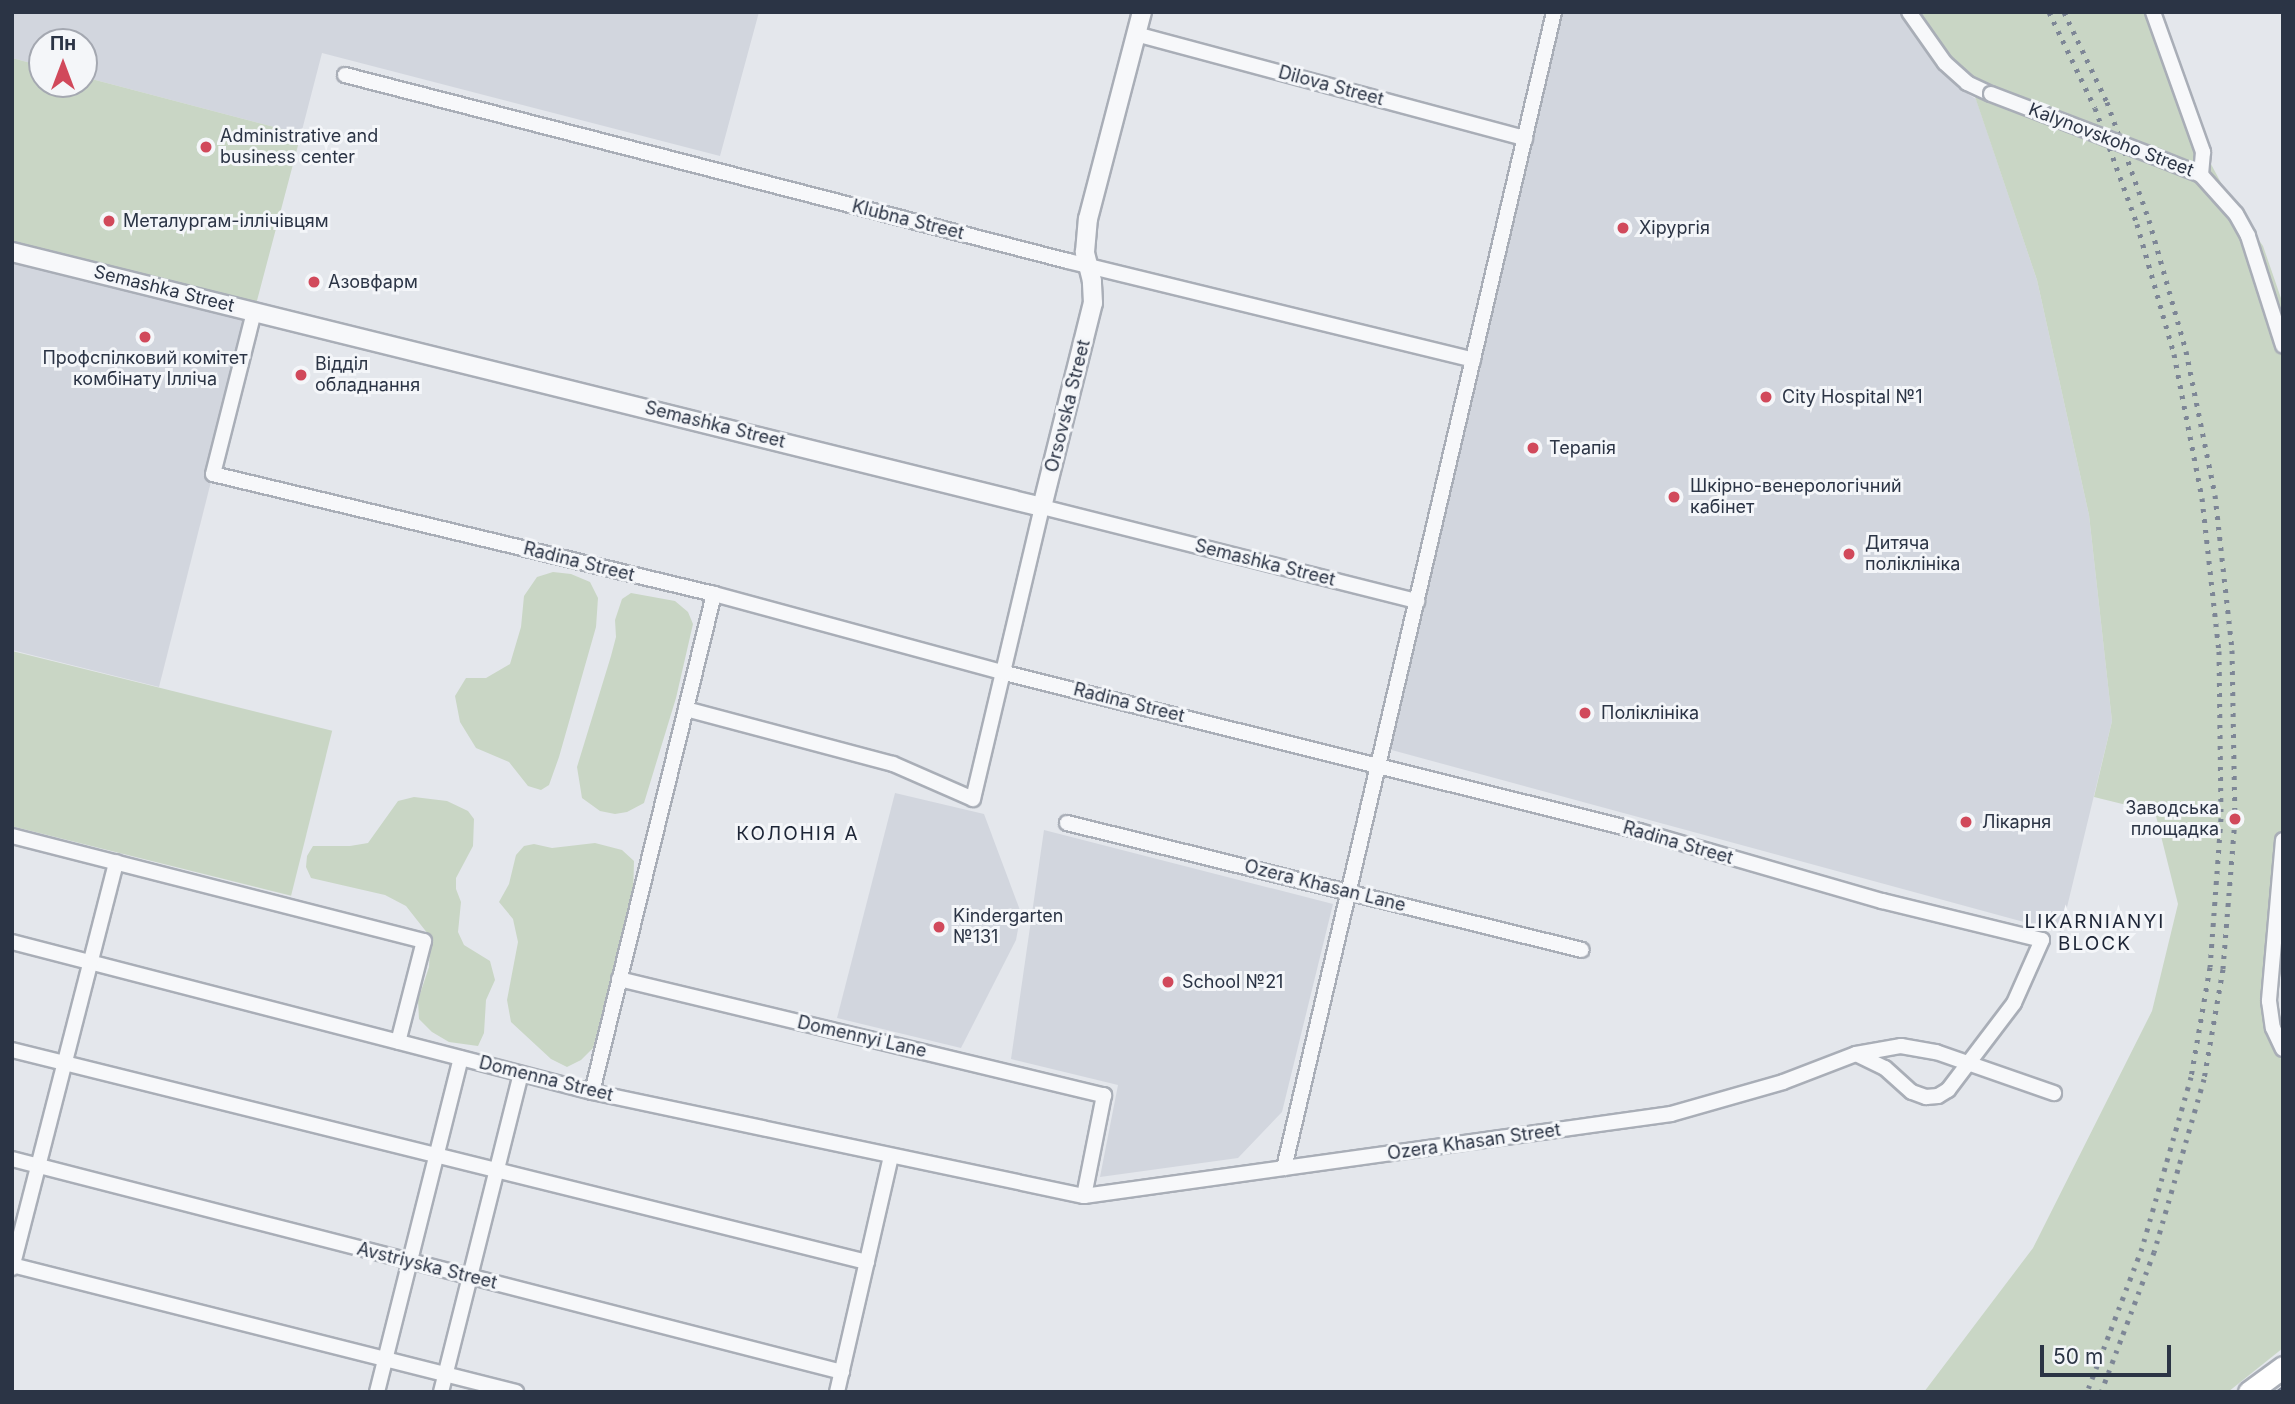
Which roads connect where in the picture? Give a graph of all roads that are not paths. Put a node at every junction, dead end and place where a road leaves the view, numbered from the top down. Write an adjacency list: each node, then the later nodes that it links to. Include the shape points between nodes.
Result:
1 (1142, 12): 5 (street, Orsovska Street)
2 (1554, 12): 7 (street)
3 (1909, 12): 8 (street, Kalynovskoho Street, bridge, via 1945,63 1967,83)
4 (2153, 12): 8 (street, via 2203,152)
5 (1136, 34): 7 (street, Dilova Street); 10 (street, Orsovska Street, via 1088,219)
6 (345, 75): 10 (street, Klubna Street)
7 (1525, 138): 13 (street)
8 (2201, 175): 12 (street, Kalynovskoho Street, via 2231,208 2248,236)
9 (12, 252): 11 (street, Semashka Street)
10 (1088, 266): 13 (street, Klubna Street); 14 (street, Orsovska Street, via 1093,303)
11 (254, 312): 14 (street, Semashka Street); 15 (street, Radina Street, via 213,474)
12 (2283, 345)
13 (1473, 360): 16 (street)
14 (1042, 507): 16 (street, Semashka Street); 17 (street, Orsovska Street)
15 (714, 594): 17 (street, Radina Street); 18 (street)
16 (1417, 601): 19 (street)
17 (1005, 673): 18 (street, Orsovska Street, via 973,799 893,764); 19 (street, Radina Street)
18 (686, 709): 28 (street)
19 (1378, 764): 24 (street); 34 (street, Radina Street, via 2042,940 2014,1003)
20 (1067, 823): 24 (street, Ozera Khasan Lane)
21 (12, 836): 23 (street)
22 (2283, 841): 30 (street, via 2269,1001 2273,1028)
23 (116, 862): 27 (street); 29 (street, via 424,941)
24 (1349, 892): 26 (street, Ozera Khasan Lane); 43 (street)
25 (12, 942): 27 (street, Domenna Street)
26 (1582, 950)
27 (90, 962): 29 (street, Domenna Street); 35 (street)
28 (619, 979): 37 (street); 45 (street, Domennyi Lane, via 1104,1095)
29 (398, 1042): 33 (street, Domenna Street)
30 (2283, 1049)
31 (12, 1050): 35 (street)
32 (1856, 1054): 34 (street, Ozera Khasan Street, via 1901,1046); 34 (street, via 1926,1097 1948,1090); 43 (street, Ozera Khasan Street, via 1783,1082 1671,1114)
33 (461, 1058): 36 (street, Domenna Street); 39 (street)
34 (1966, 1062): 38 (street, Ozera Khasan Street)
35 (65, 1063): 39 (street); 42 (street)
36 (521, 1074): 37 (street, Domenna Street); 44 (street)
37 (592, 1092): 40 (street, Domenna Street)
38 (2054, 1093)
39 (437, 1155): 44 (street); 46 (street)
40 (891, 1156): 45 (street, Domenna Street); 47 (street)
41 (12, 1159): 42 (street, Avstriyska Street)
42 (38, 1166): 46 (street, Avstriyska Street); 48 (street)
43 (1284, 1168): 45 (street, Ozera Khasan Street)
44 (497, 1170): 47 (street); 49 (street)
45 (1084, 1196)
46 (410, 1261): 49 (street, Avstriyska Street); 50 (street)
47 (867, 1262): 52 (street)
48 (12, 1266): 50 (street)
49 (470, 1277): 52 (street, Avstriyska Street); 53 (street)
50 (386, 1358): 53 (street); 54 (street)
51 (2283, 1367): 58 (main road)
52 (842, 1372): 57 (street)
53 (446, 1374): 55 (street); 56 (street)
54 (377, 1392)
55 (441, 1392)
56 (516, 1392)
57 (838, 1392)
58 (2249, 1392)

